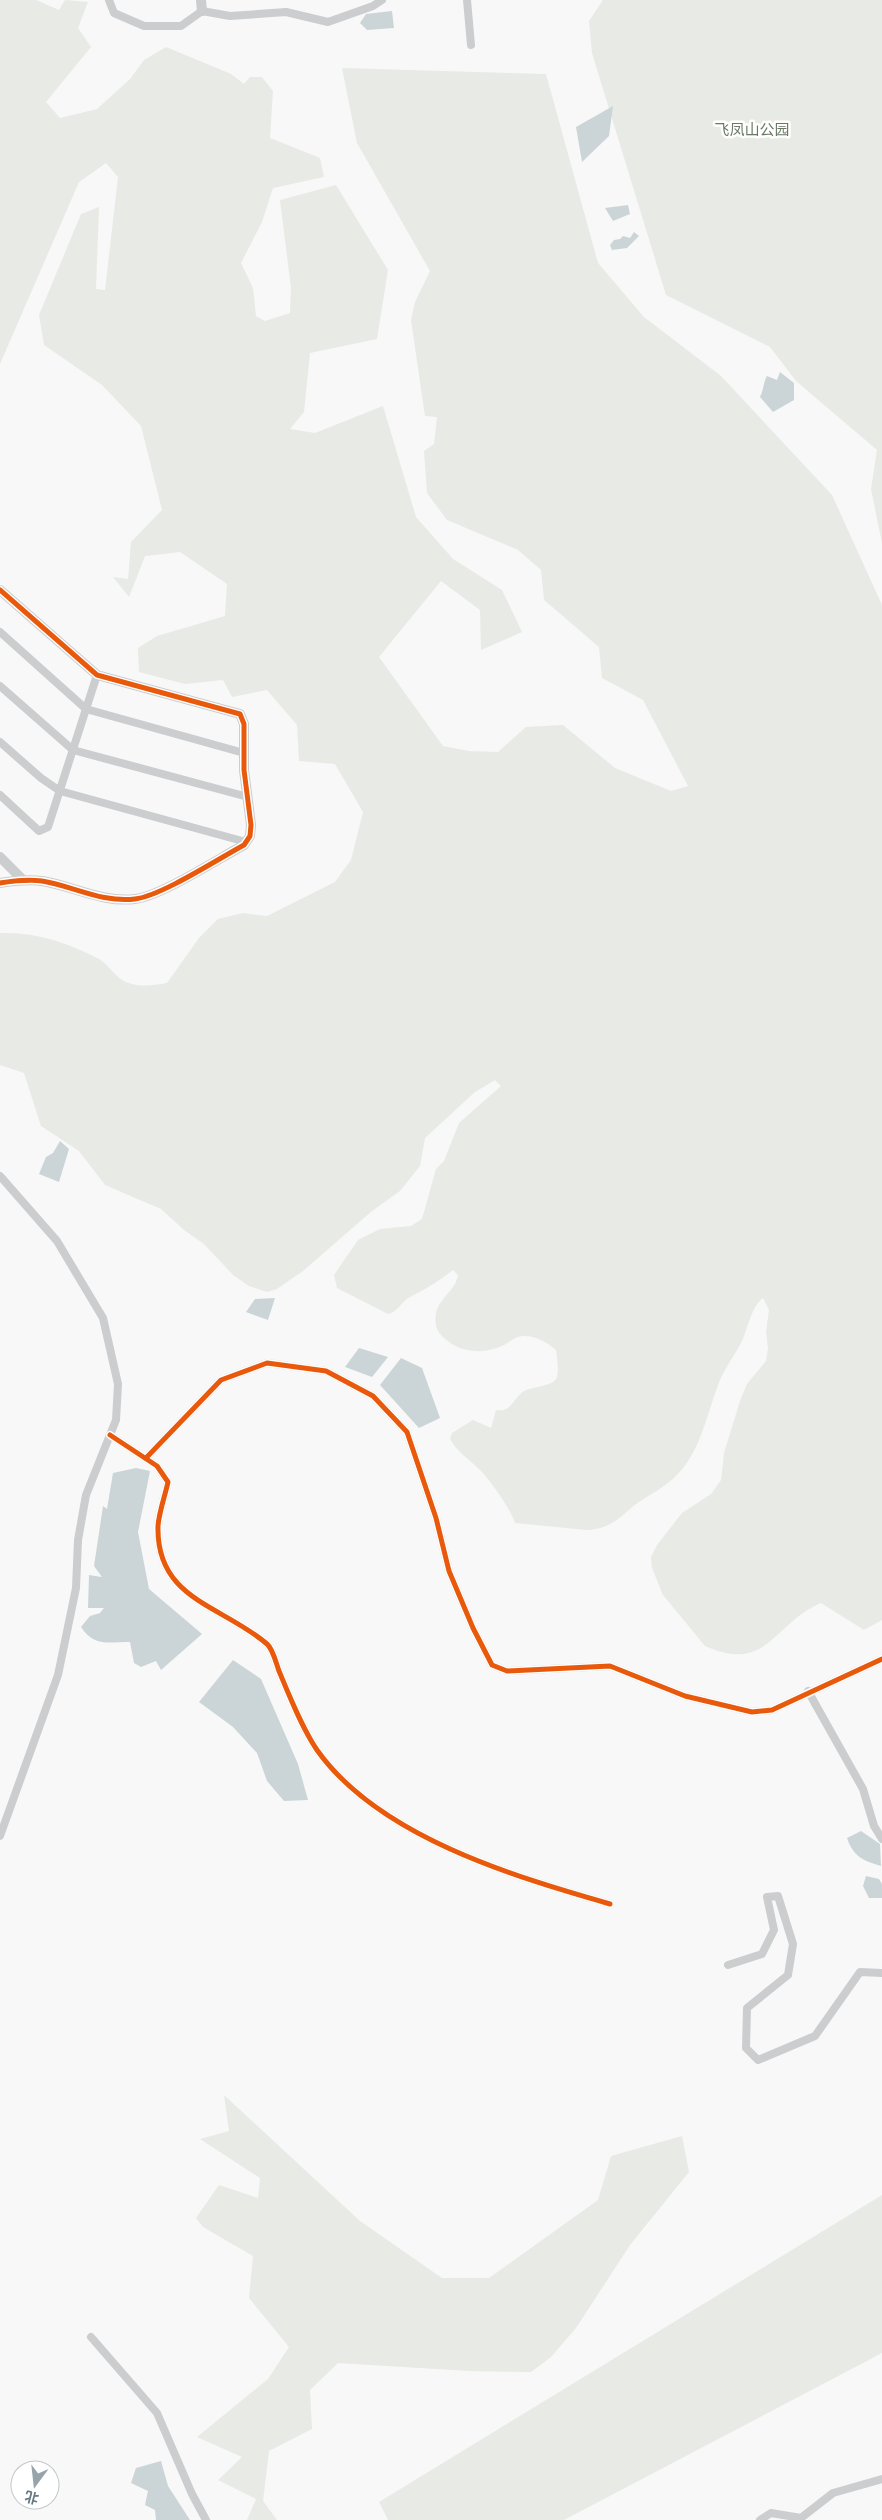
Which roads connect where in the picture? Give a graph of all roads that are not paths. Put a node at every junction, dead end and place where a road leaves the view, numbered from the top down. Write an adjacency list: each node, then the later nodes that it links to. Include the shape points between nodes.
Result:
1 (109, 0): 4 (street, via 114,13 144,26 181,26)
2 (382, 0): 4 (street, via 328,22 286,12 230,16)
3 (467, 0): 5 (street)
4 (202, 5)
5 (471, 45)
6 (0, 590): 8 (street)
7 (0, 632): 10 (street)
8 (97, 675): 10 (street); 13 (street, via 240,714 244,724)
9 (0, 686): 12 (street)
10 (86, 709): 12 (street); 13 (street)
11 (0, 742): 14 (street)
12 (73, 750): 14 (street); 16 (street)
13 (244, 753): 16 (street)
14 (60, 791): 15 (street, via 48,828 39,831); 17 (street)
15 (0, 795)
16 (248, 797): 17 (street, via 251,824)
17 (246, 842): 19 (street, via 155,893 136,899 118,900)
18 (0, 858): 19 (street)
19 (23, 880): 20 (street)
20 (0, 884)
21 (0, 1176): 22 (street, via 57,1241 103,1318 118,1384 116,1420)
22 (110, 1435): 23 (street); 26 (street, via 86,1495 78,1540 76,1588 58,1675)
23 (146, 1458): 25 (street, via 222,1380 267,1363 326,1371 373,1396 407,1432 436,1518 449,1571 472,1628 492,1665 507,1670 610,1666 685,1696 752,1712 772,1710); 28 (street, via 158,1466 168,1482 158,1525 160,1556 177,1585 268,1645 316,1748 341,1780 383,1811 435,1841 535,1882)
24 (882, 1659): 25 (street)
25 (808, 1691): 27 (street, via 863,1789 874,1826)
26 (0, 1836)
27 (882, 1839)
28 (610, 1904)
29 (728, 1965): 30 (street, via 762,1954 774,1930 767,1897 778,1896 793,1944 788,1975 747,2008 746,2048 758,2060 815,2036 860,1972)
30 (882, 1974)
31 (91, 2337): 33 (street, via 158,2413)
32 (882, 2479): 34 (street, via 833,2493 801,2518 770,2513)
33 (206, 2520)
34 (760, 2520)

